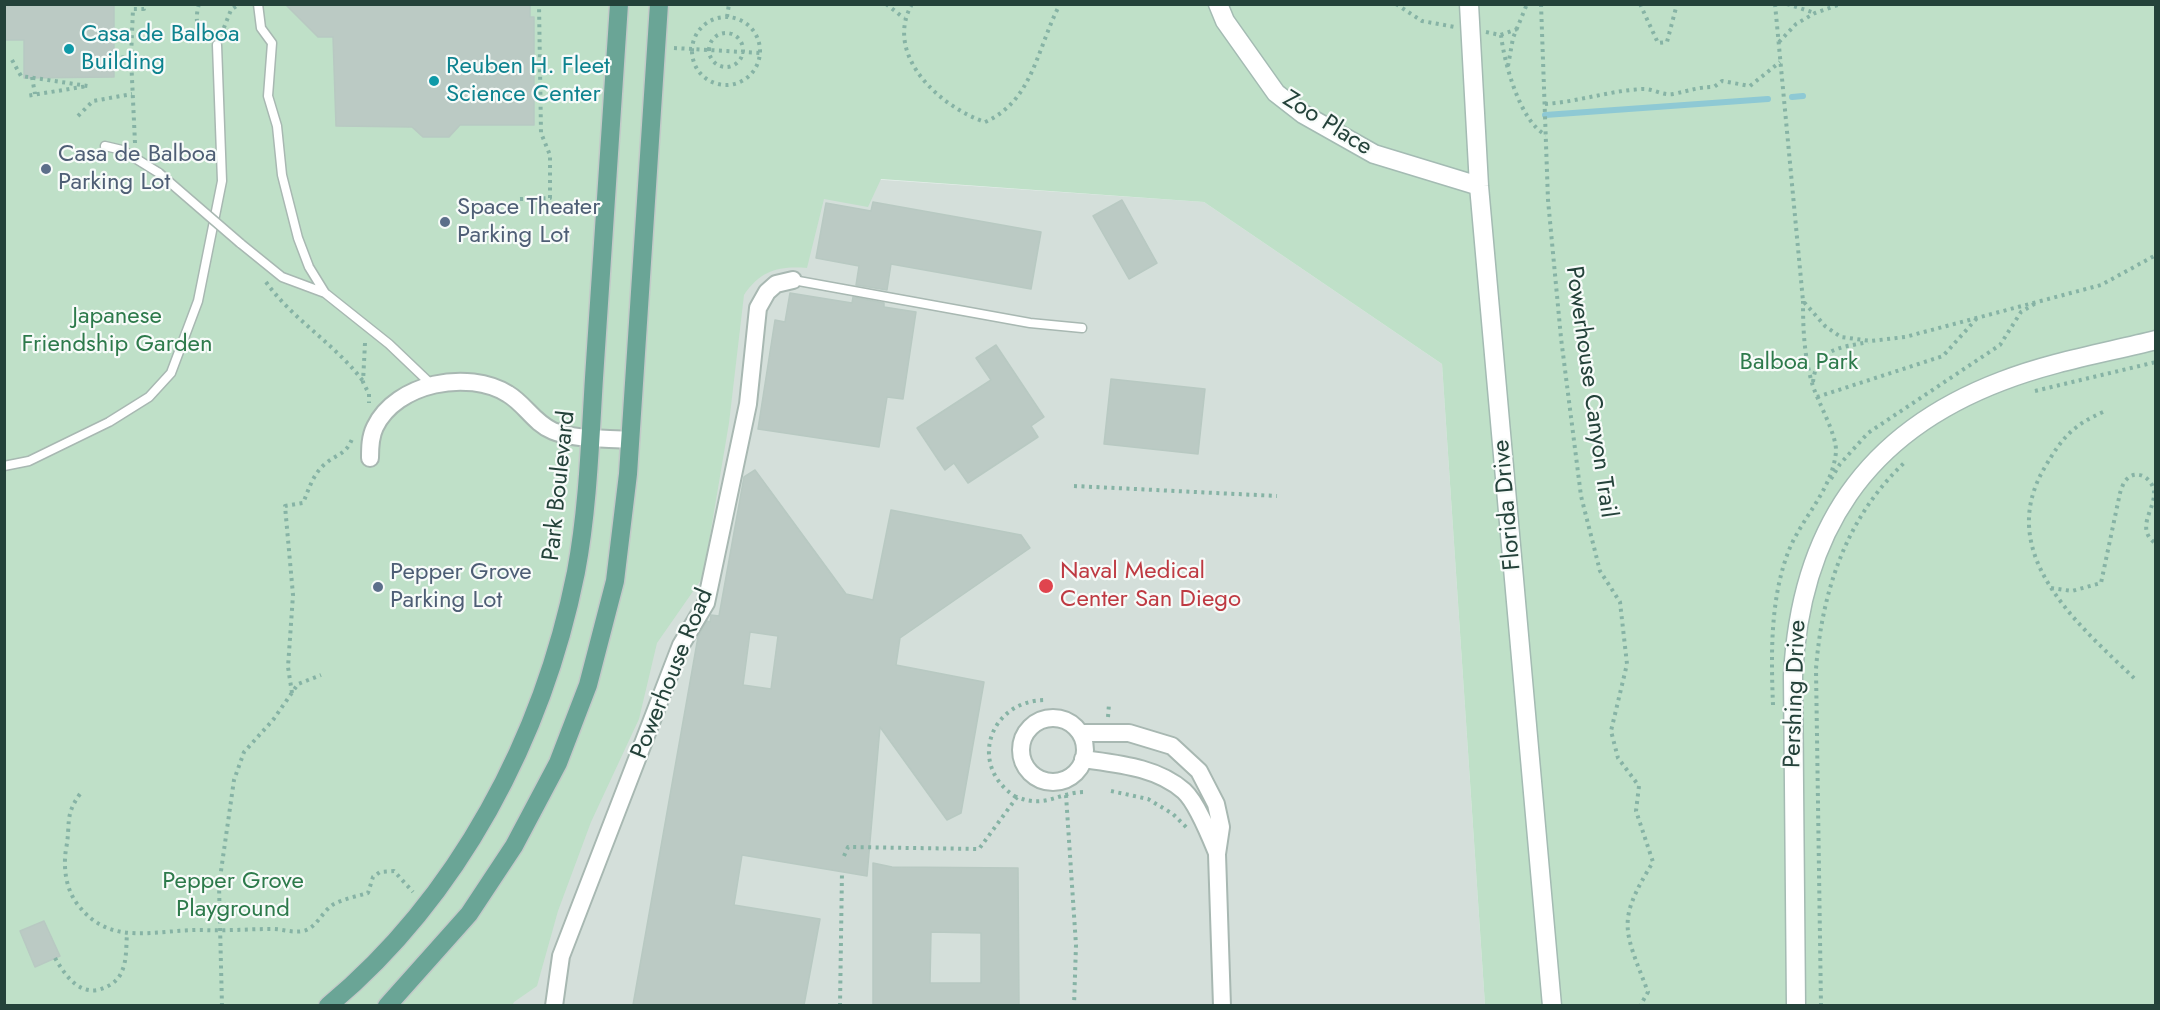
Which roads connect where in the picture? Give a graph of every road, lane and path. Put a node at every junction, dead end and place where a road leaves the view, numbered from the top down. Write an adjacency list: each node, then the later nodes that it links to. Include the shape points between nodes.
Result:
1 (144, 4): 35 (path, via 144,9 133,9)
2 (199, 4): 29 (path, via 199,32)
3 (239, 4): 29 (path, via 231,10)
4 (258, 4): 54 (lane, via 261,28 272,43 268,96 277,126 282,175 298,238)
5 (539, 4): 50 (path, via 542,133 550,155 550,198)
6 (619, 4): 70 (main road, Park Boulevard)
7 (659, 4): 71 (main road)
8 (729, 4): 23 (path)
9 (886, 4): 24 (path)
10 (912, 4): 24 (path)
11 (1060, 4): 24 (path, via 1017,101 1003,114 985,122 957,110 912,66)
12 (1218, 4): 49 (main road, Zoo Place, via 1225,21 1276,93 1303,114 1374,154)
13 (1396, 4): 25 (path, via 1422,21)
14 (1469, 4): 25 (main road, Florida Drive)
15 (1527, 4): 26 (path)
16 (1540, 4): 44 (path, Powerhouse Canyon Trail)
17 (1640, 4): 18 (path, via 1659,43 1667,42)
18 (1677, 4)
19 (1775, 4): 28 (path)
20 (1787, 4): 22 (path)
21 (1841, 4): 22 (path)
22 (1815, 13): 28 (path, via 1796,24)
23 (727, 17): 31 (path, via 707,23); 34 (path, via 738,19 755,32)
24 (904, 18)
25 (1470, 28): 27 (path); 49 (main road, Florida Drive)
26 (1517, 29): 27 (path); 39 (path)
27 (1500, 35): 39 (path)
28 (1778, 42): 38 (path)
29 (217, 45): 74 (lane, via 222,181 198,301 171,373 149,397 109,422 29,461)
30 (674, 48): 31 (path)
31 (692, 49): 32 (path); 34 (path, via 694,61 708,79 730,85 751,74)
32 (708, 50): 33 (path); 33 (path, via 716,65 727,68 738,63); 33 (path, via 717,36 728,33 741,42)
33 (744, 52): 34 (path)
34 (760, 53)
35 (131, 57): 36 (path); 42 (path)
36 (114, 58)
37 (12, 60): 40 (path, via 21,76)
38 (1780, 62): 44 (path, via 1750,86 1722,81 1714,87 1695,87 1671,95 1649,88); 60 (path, via 1803,301 1825,326 1842,337)
39 (1508, 70): 46 (path, via 1536,130)
40 (32, 77): 41 (path); 41 (path, via 88,86)
41 (35, 94): 43 (path)
42 (132, 94): 45 (path, via 93,101); 48 (path)
43 (26, 96)
44 (1545, 104): 46 (path, Powerhouse Canyon Trail)
45 (78, 116)
46 (1546, 135): 109 (path, Powerhouse Canyon Trail, via 1561,338 1581,496 1600,571 1620,602 1627,664 1611,731 1618,758 1639,786 1636,811 1653,861 1632,896 1627,917 1627,937 1648,993)
47 (105, 146): 48 (lane, via 122,150)
48 (135, 159): 52 (lane, bridge, via 159,173)
49 (1479, 186): 108 (main road, Florida Drive)
50 (520, 199)
51 (2156, 255): 55 (path, via 2101,285)
52 (256, 256): 54 (lane, via 282,277); 62 (path, via 256,269 279,301 326,342)
53 (793, 280): 58 (lane, via 1030,323); 104 (street, Powerhouse Road, via 776,284 758,308 746,416 706,603 681,645 561,956)
54 (325, 293): 57 (lane)
55 (2041, 300): 56 (path); 75 (path, via 2021,312 2000,345 1868,433 1840,464)
56 (1978, 317): 60 (path, via 1905,337); 66 (path, via 1943,356)
57 (366, 325): 62 (path); 63 (lane)
58 (1082, 328)
59 (2156, 340): 110 (main road, Pershing Drive, via 2026,373 1947,406 1879,458 1827,529 1802,594 1795,635)
60 (1871, 341): 64 (path, via 1834,349 1823,357 1815,367)
61 (2156, 362): 65 (path)
62 (363, 382): 67 (path, via 369,394)
63 (432, 385): 70 (street, via 458,381 499,390 548,429); 72 (street, via 403,398 385,413 374,429)
64 (1812, 386)
65 (2026, 393)
66 (1817, 397)
67 (365, 412)
68 (2103, 412): 79 (path, via 2085,420 2062,439 2036,489 2031,519 2034,552)
69 (356, 429): 82 (path, via 347,451 325,464 314,477 303,503 285,506 293,595 288,667)
70 (590, 436): 71 (street); 102 (main road, Park Boulevard, via 576,571 548,675 522,744 456,865 429,903 358,980)
71 (630, 440): 103 (main road, via 615,581 588,685 558,763 513,846 469,914)
72 (370, 458)
73 (1907, 460): 111 (path, via 1890,477 1849,536 1834,570 1818,633)
74 (4, 466)
75 (1829, 483)
76 (1074, 486): 77 (path)
77 (1277, 496)
78 (2156, 544): 79 (path, via 2146,527 2154,496 2152,483 2138,475 2126,480 2120,493 2101,583 2072,591)
79 (2050, 588): 81 (path, via 2082,629)
80 (321, 675): 82 (path, via 298,684)
81 (2135, 679)
82 (292, 693): 98 (path, via 244,752 234,780 219,885)
83 (1046, 700): 92 (path, via 1014,707 994,727 990,739 993,771 1002,786)
84 (1109, 704): 85 (path)
85 (1108, 718)
86 (1080, 733): 87 (street); 87 (street, via 1060,718 1049,718 1029,728 1020,749 1027,770 1046,781 1070,777); 94 (street, via 1129,733 1172,746 1199,771 1216,804 1221,827)
87 (1083, 759): 94 (street, via 1154,773 1185,792)
88 (1111, 791): 93 (path, via 1148,799 1188,829)
89 (1085, 792): 91 (path)
90 (80, 794): 99 (path, via 66,820 66,878 71,896 96,924)
91 (1066, 795): 92 (path, via 1048,802 1028,802); 106 (path, via 1076,945)
92 (1017, 797): 95 (path, via 979,849 848,847)
93 (1198, 831)
94 (1217, 854): 107 (street)
95 (844, 856)
96 (842, 871): 105 (path)
97 (415, 893): 98 (path, via 394,871 380,872 373,877 368,893 332,905 306,930)
98 (221, 930): 99 (path); 101 (path)
99 (127, 934): 100 (path, via 122,971 105,988 83,989 63,972)
100 (55, 958)
101 (222, 1005)
102 (328, 1005)
103 (387, 1005)
104 (554, 1005)
105 (840, 1005)
106 (1074, 1005)
107 (1222, 1005)
108 (1552, 1005)
109 (1640, 1005)
110 (1796, 1005)
111 (1821, 1005)

